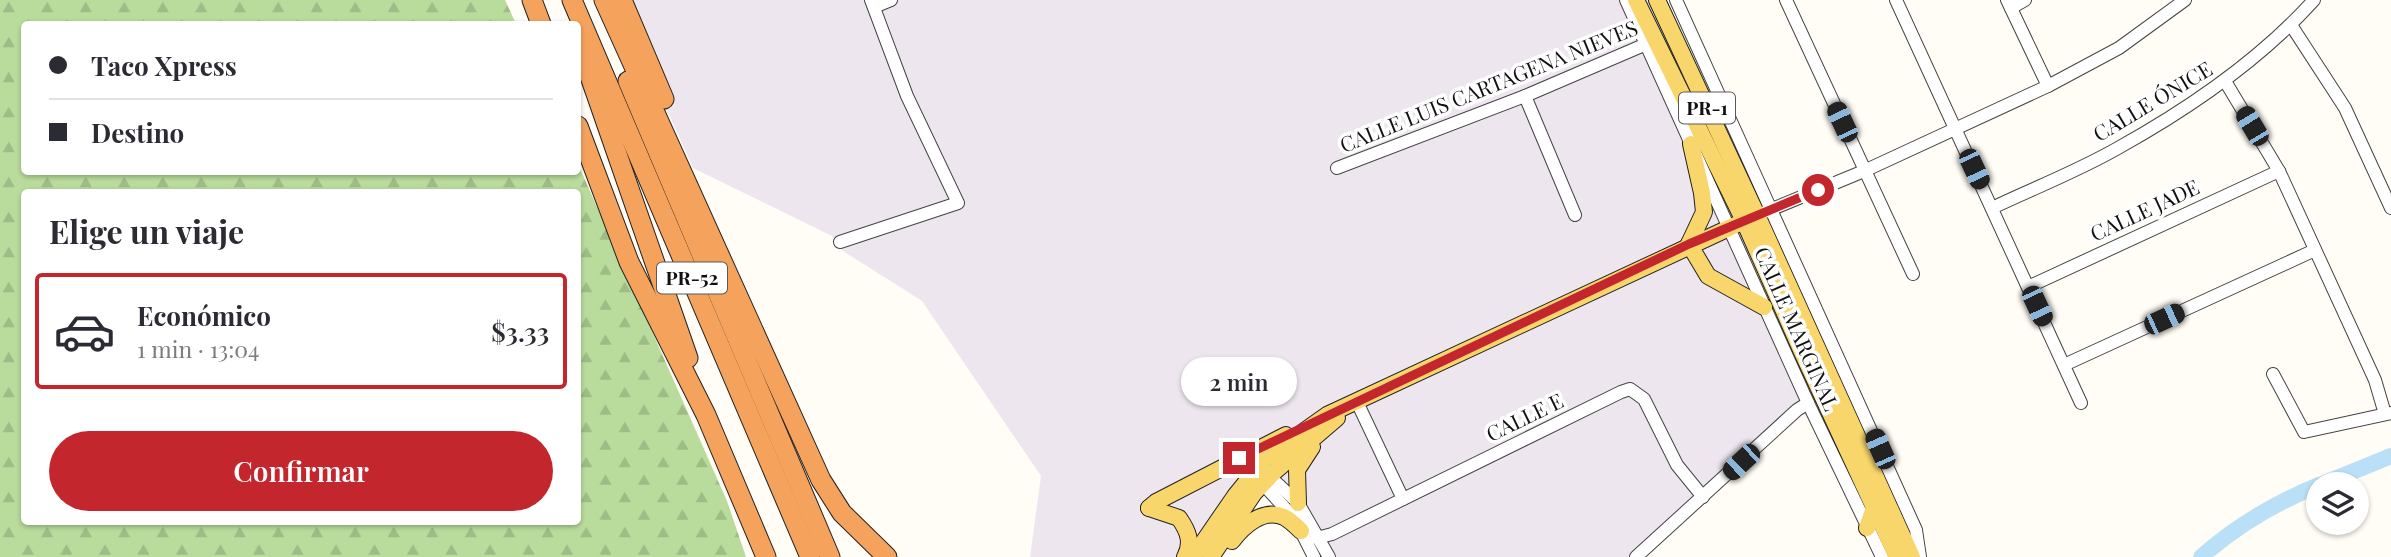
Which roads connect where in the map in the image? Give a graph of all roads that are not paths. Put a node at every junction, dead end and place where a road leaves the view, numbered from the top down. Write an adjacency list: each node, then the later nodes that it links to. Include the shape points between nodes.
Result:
1 (532, 0): 18 (highway)
2 (570, 0): 19 (highway); 20 (highway, PR-52)
3 (594, 0): 66 (highway, PR-52)
4 (604, 0): 48 (highway)
5 (622, 0): 48 (highway)
6 (891, 0): 16 (street)
7 (1626, 0): 23 (street, CALLE MARGINAL)
8 (1636, 0): 23 (main road, PR-1)
9 (1657, 0): 28 (main road, PR-1)
10 (1676, 0): 38 (street)
11 (1786, 0): 33 (street)
12 (1896, 0): 29 (street)
13 (2025, 0): 17 (street)
14 (2185, 0): 26 (street, via 2119,48)
15 (2314, 0): 21 (street, CALLE ÓNICE)
16 (872, 3): 39 (street, via 907,96 958,203)
17 (2009, 4): 26 (street)
18 (540, 21)
19 (572, 21)
20 (579, 21)
21 (2291, 25): 25 (street, CALLE ÓNICE); 36 (street, via 2345,108)
22 (581, 26): 65 (highway, PR-52)
23 (1650, 43): 27 (street, CALLE LUIS CARTAGENA NIEVES); 28 (main road, via 1665,39 1688,90); 31 (street, CALLE MARGINAL); 38 (main road, PR-1)
24 (581, 50): 53 (highway)
25 (2225, 81): 34 (street); 35 (street, CALLE ÓNICE, via 2118,149)
26 (2048, 86): 29 (street)
27 (1525, 96): 32 (street, CALLE LUIS CARTAGENA NIEVES); 37 (street)
28 (1707, 107): 38 (main road, PR-1)
29 (1955, 129): 33 (street); 35 (street)
30 (581, 134): 53 (highway, via 629,261)
31 (1691, 144): 38 (street, CALLE MARGINAL); 40 (main road, via 1704,212)
32 (1337, 169)
33 (1864, 171): 38 (street); 42 (street)
34 (2279, 171): 41 (street); 43 (street, CALLE JADE)
35 (1992, 208): 43 (street)
36 (2391, 208)
37 (1575, 215)
38 (1750, 218): 40 (main road); 44 (street, CALLE MARGINAL); 45 (main road, PR-1); 60 (main road, PR-1)
39 (840, 242)
40 (1689, 244): 44 (main road, via 1708,276); 51 (main road)
41 (2315, 250): 46 (street); 52 (street)
42 (1913, 274)
43 (2028, 287): 46 (street)
44 (1764, 307): 49 (street, CALLE MARGINAL)
45 (1820, 335): 77 (main road, PR-1); 78 (street, via 1916,530)
46 (2064, 365): 50 (street)
47 (2273, 374): 52 (street, via 2304,432)
48 (778, 383): 67 (highway, via 821,480 842,513)
49 (1808, 403): 57 (street); 61 (street, CALLE MARGINAL)
50 (2081, 403)
51 (1353, 404): 54 (main road); 58 (street)
52 (2388, 414)
53 (706, 415): 64 (highway)
54 (1323, 424): 55 (main road); 56 (main road); 59 (main road, via 1297,470)
55 (1243, 456): 56 (street); 68 (main road, via 1149,508 1179,518 1190,538)
56 (1261, 475): 59 (street); 62 (street); 69 (main road); 70 (main road)
57 (1703, 497): 58 (street, CALLE E, via 1677,465 1644,399 1630,389); 74 (street)
58 (1403, 499): 63 (street, CALLE E)
59 (1298, 503): 63 (street)
60 (1874, 508): 61 (main road); 76 (main road, PR-1)
61 (1867, 528): 75 (street, CALLE MARGINAL)
62 (1301, 531): 71 (main road, via 1282,516 1258,518); 72 (street)
63 (1317, 538): 73 (street)
64 (765, 557)
65 (810, 557)
66 (830, 557)
67 (887, 557)
68 (1185, 557)
69 (1193, 557)
70 (1211, 557)
71 (1219, 557)
72 (1314, 557)
73 (1329, 557)
74 (1636, 557)
75 (1882, 557)
76 (1897, 557)
77 (1912, 557)
78 (1920, 557)

